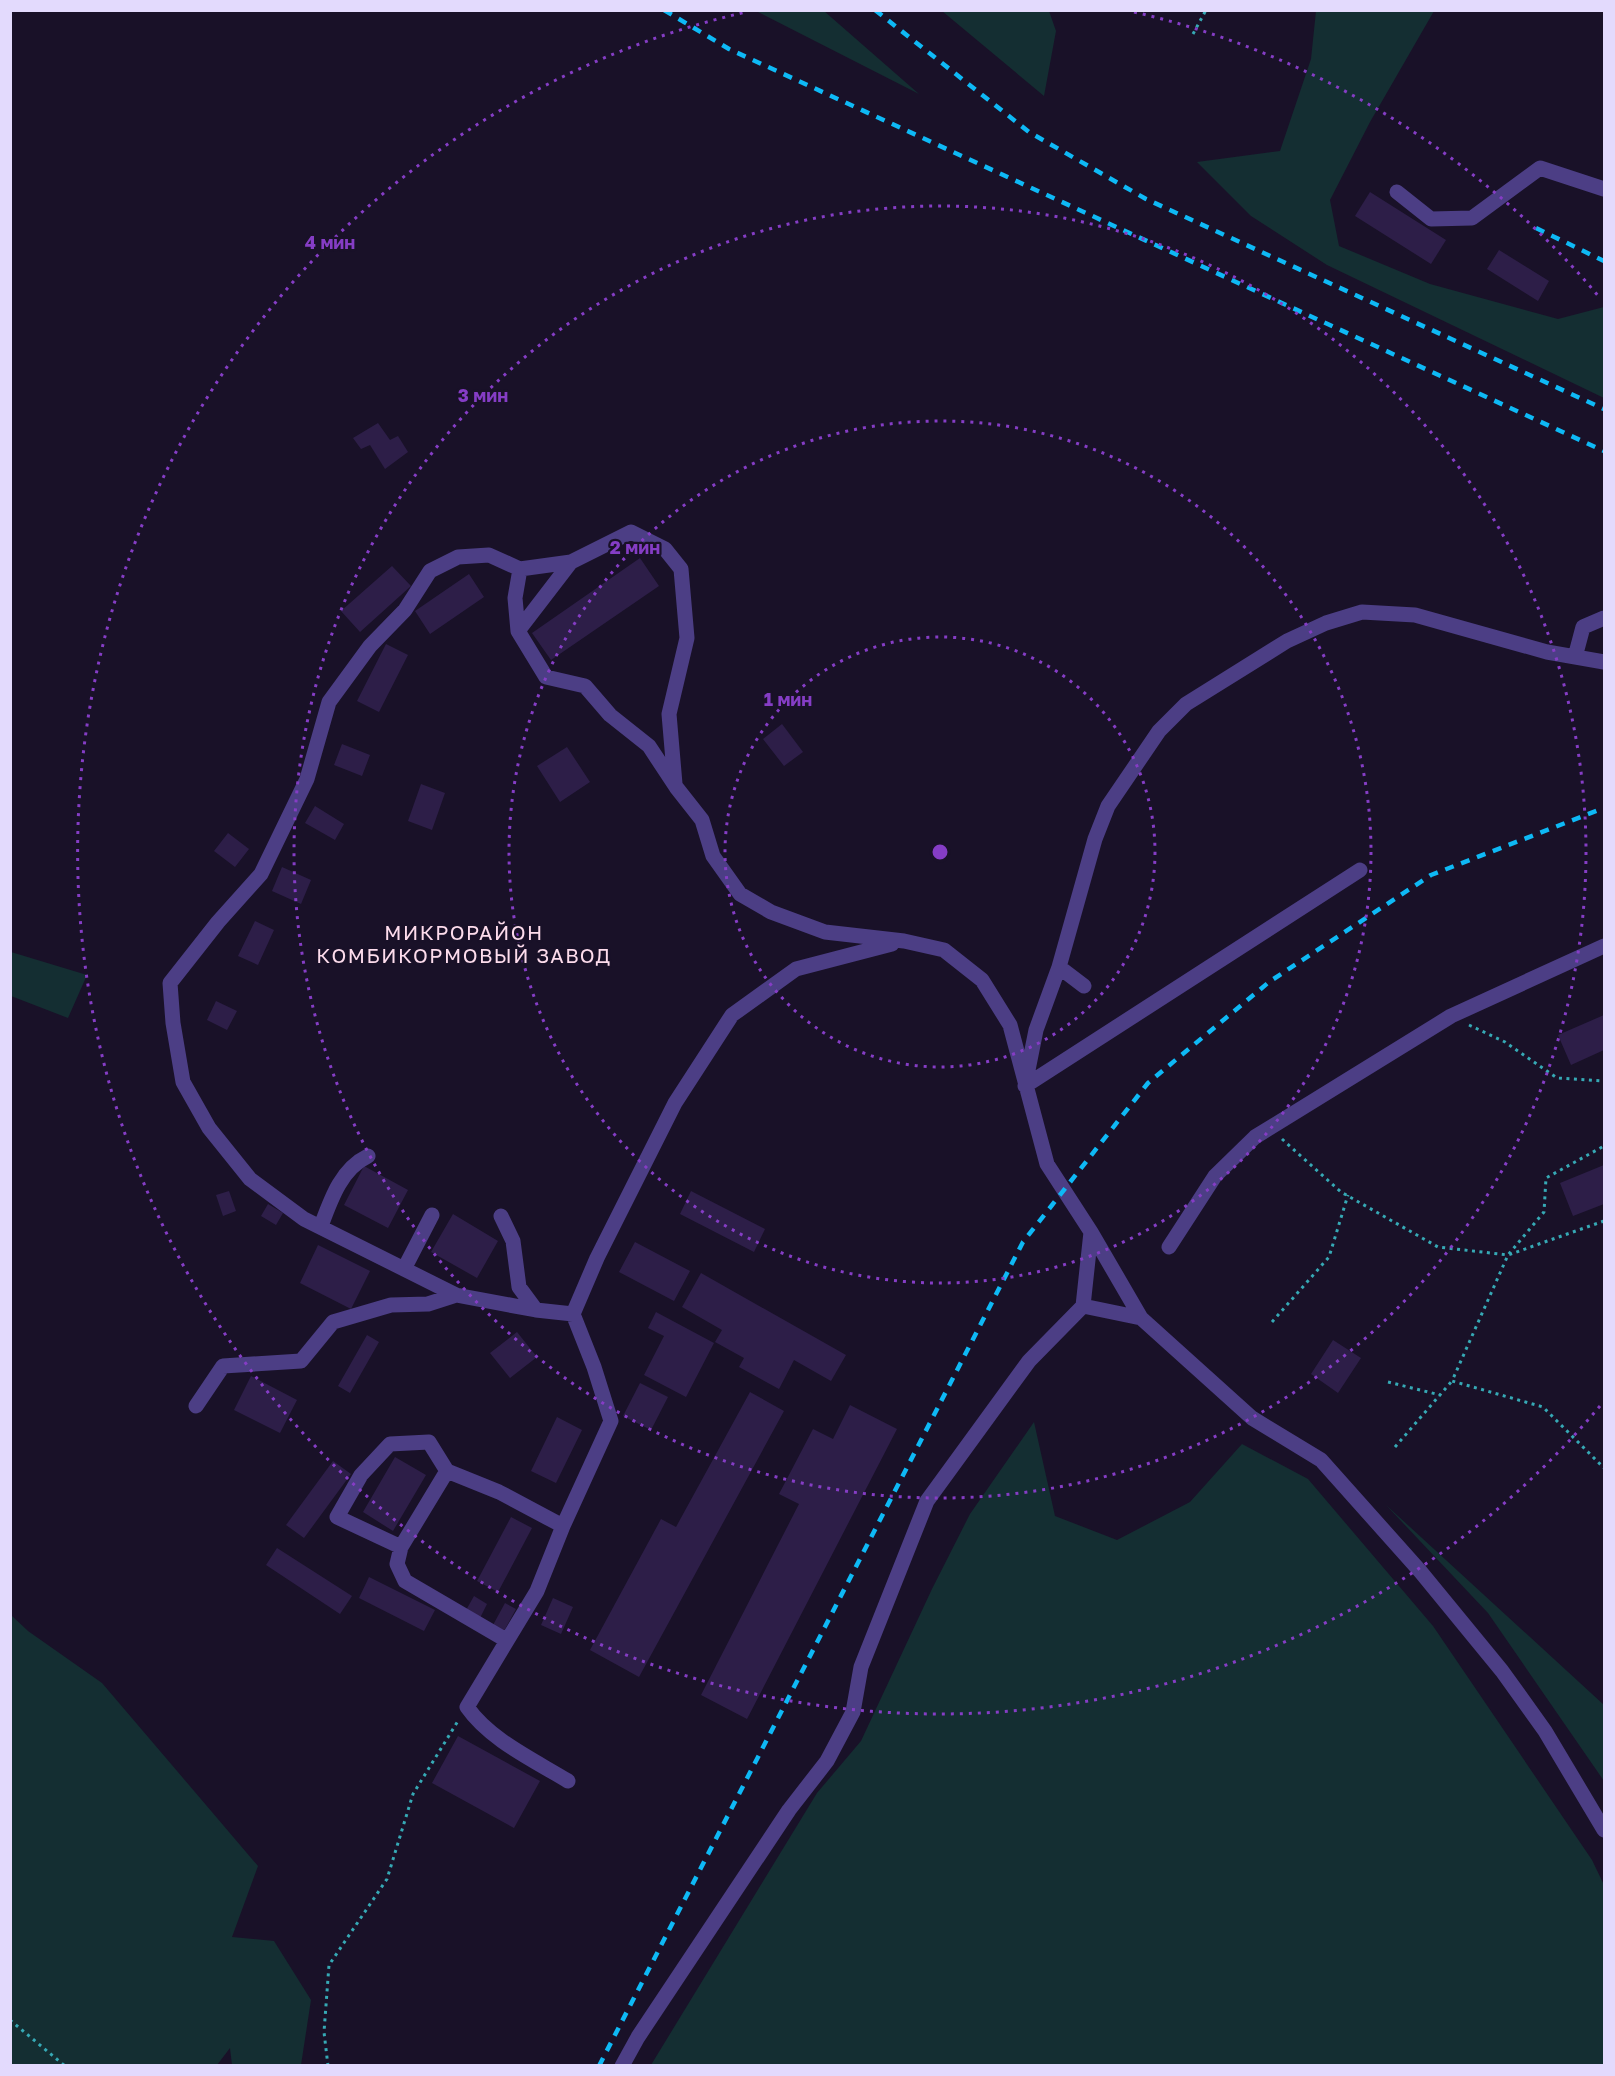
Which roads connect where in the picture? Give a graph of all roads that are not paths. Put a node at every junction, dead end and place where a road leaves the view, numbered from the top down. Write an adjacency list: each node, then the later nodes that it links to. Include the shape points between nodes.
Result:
1 (1605, 189): 2 (street, via 1540,168 1472,218 1431,219)
2 (1397, 192)
3 (571, 562): 4 (street); 6 (street); 9 (street, via 631,532 665,549 681,569 687,638 669,714)
4 (520, 569): 6 (street, via 515,598); 21 (street, via 489,555 458,557 430,571 405,610 370,646 329,702 307,779 261,874 170,983 183,1082 209,1128 250,1179 304,1219)
5 (1605, 618): 7 (street, via 1583,627)
6 (518, 631): 9 (street, via 546,677 585,686 610,715 649,746)
7 (1575, 657): 8 (street); 13 (street, via 1415,615 1362,612 1287,641 1186,704 1159,731 1108,806)
8 (1605, 662)
9 (676, 788): 11 (street, via 702,820 713,856 740,894 771,912 825,932)
10 (1360, 870): 17 (street)
11 (904, 941): 15 (street, via 944,950 982,980); 28 (street, via 796,969 732,1015 675,1103)
12 (1605, 946): 23 (street, via 1450,1016 1255,1137 1215,1176)
13 (1059, 967): 14 (street); 16 (street)
14 (1084, 986)
15 (1010, 1025): 16 (street); 17 (street)
16 (1036, 1030): 17 (street)
17 (1025, 1086): 22 (street, via 1047,1164)
18 (368, 1156): 21 (street, via 355,1163 333,1194)
19 (432, 1215): 24 (street)
20 (501, 1216): 27 (street, via 513,1241 519,1287)
21 (321, 1226): 24 (street)
22 (1091, 1232): 26 (street); 29 (street)
23 (1169, 1247)
24 (404, 1269): 25 (street)
25 (456, 1295): 27 (street); 30 (street, via 428,1304 391,1305 333,1322 301,1361 223,1366)
26 (1083, 1306): 29 (street); 37 (street, via 1029,1361 927,1501 861,1667 853,1712 827,1761 789,1810)
27 (536, 1310): 28 (street)
28 (573, 1314): 32 (street, via 612,1421)
29 (1141, 1318): 36 (street, via 1252,1418 1321,1460 1428,1580 1502,1671 1545,1731)
30 (196, 1406)
31 (447, 1471): 32 (street, via 499,1492); 33 (street); 33 (street, via 429,1442 390,1444 361,1476 337,1517)
32 (563, 1526): 34 (street, via 537,1591)
33 (401, 1547): 34 (street, via 397,1564 405,1581)
34 (506, 1640): 35 (street, via 467,1707 475,1719 517,1750)
35 (568, 1781)
36 (1605, 1830)
37 (622, 2066)

